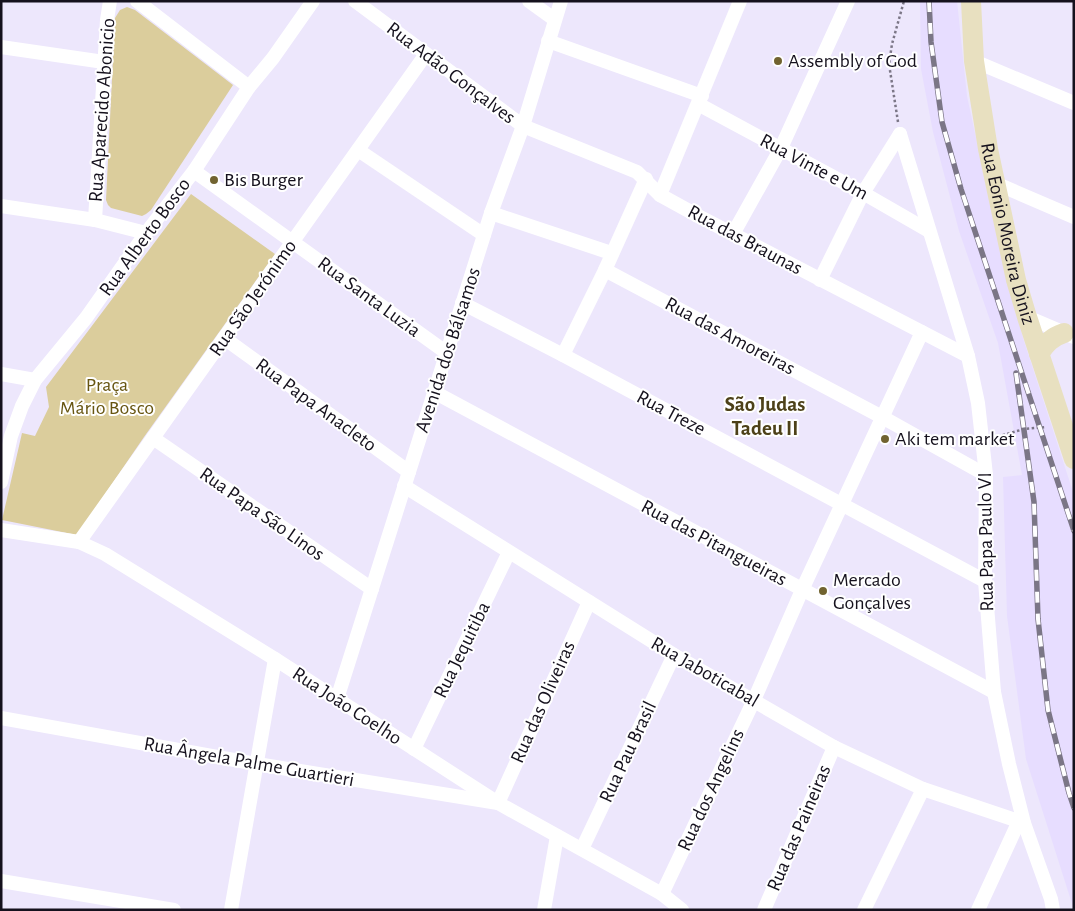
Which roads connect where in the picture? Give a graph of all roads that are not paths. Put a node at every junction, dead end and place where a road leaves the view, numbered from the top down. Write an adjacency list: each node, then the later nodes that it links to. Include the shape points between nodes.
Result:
1 (110, 1): 15 (street, Rua Aparecido Abonicio)
2 (137, 1): 16 (street)
3 (313, 1): 16 (street, Rua Alberto Bosco)
4 (354, 1): 13 (street, Rua Adão Gonçalves)
5 (529, 1): 10 (street)
6 (561, 1): 10 (street, Avenida dos Bálsamos)
7 (740, 1): 17 (street)
8 (848, 1): 20 (street)
9 (971, 1): 14 (main road, Rua Eonio Moreira Diniz)
10 (554, 19): 11 (street, Avenida dos Bálsamos)
11 (548, 41): 17 (street, Rua Vinte e Um); 19 (street, Avenida dos Bálsamos)
12 (1, 47): 15 (street)
13 (426, 54): 19 (street, Rua Adão Gonçalves); 21 (street, Rua São Jerónimo)
14 (974, 61): 18 (street); 24 (main road, Rua Eonio Moreira Diniz)
15 (104, 62): 30 (street, Rua Aparecido Abonicio)
16 (249, 87): 22 (street, Rua Alberto Bosco)
17 (700, 100): 20 (street, Rua Vinte e Um); 26 (street)
18 (1074, 104)
19 (523, 126): 23 (street, Rua das Braunas, via 637,172); 28 (street, Avenida dos Bálsamos)
20 (781, 148): 25 (street, Rua Vinte e Um); 33 (street)
21 (358, 150): 34 (street); 35 (street, Rua São Jerónimo)
22 (194, 171): 32 (street, Rua Alberto Bosco); 35 (street, Rua Santa Luzia)
23 (646, 179): 26 (street, Rua das Braunas); 36 (street)
24 (995, 183): 29 (street); 40 (main road, Rua Eonio Moreira Diniz)
25 (864, 193): 31 (street, Rua Vinte e Um); 31 (street, Rua Papa Paulo VI, via 900,134); 38 (street)
26 (660, 195): 33 (street, Rua das Braunas)
27 (1, 206): 30 (street)
28 (491, 212): 34 (street, Avenida dos Bálsamos); 36 (street)
29 (1074, 217)
30 (95, 220): 32 (street)
31 (930, 231): 47 (street, Rua Papa Paulo VI)
32 (146, 234): 49 (street, Rua Alberto Bosco, via 86,318)
33 (733, 234): 38 (street, Rua das Braunas)
34 (484, 235): 39 (street, Avenida dos Bálsamos)
35 (293, 242): 43 (street, Rua São Jerónimo); 44 (street, Rua Santa Luzia)
36 (611, 253): 37 (street)
37 (605, 270): 45 (street); 51 (street, Rua das Amoreiras)
38 (820, 280): 41 (street, Rua das Braunas)
39 (462, 303): 44 (street, Avenida dos Bálsamos); 45 (street, Rua Treze)
40 (1027, 317): 42 (street); 46 (main road, Rua Eonio Moreira Diniz)
41 (922, 332): 47 (street, Rua das Braunas); 51 (street, Rua dos Angelins)
42 (1069, 335): 46 (main road, via 1050,340)
43 (224, 338): 52 (street, Rua São Jerónimo); 54 (street, Rua Papa Anacleto)
44 (447, 353): 50 (street, Avenida dos Bálsamos)
45 (563, 354): 58 (street, Rua Treze)
46 (1039, 354): 53 (main road, Rua Eonio Moreira Diniz)
47 (968, 356): 55 (street, Rua Papa Paulo VI, via 978,403)
48 (1, 374): 49 (street)
49 (35, 380): 56 (street, Rua Alberto Bosco, via 11,436)
50 (434, 392): 54 (street, Avenida dos Bálsamos); 64 (street, Rua das Pitangueiras)
51 (882, 416): 55 (street, Rua das Amoreiras); 58 (street, Rua dos Angelins)
52 (153, 438): 60 (street, Rua São Jerónimo); 63 (street, Rua Papa São Linos)
53 (1074, 459)
54 (408, 472): 57 (street, Avenida dos Bálsamos)
55 (986, 475): 62 (street, Rua Papa Paulo VI)
56 (1, 482)
57 (404, 486): 61 (street, Rua Jaboticabal); 63 (street, Avenida dos Bálsamos)
58 (842, 506): 62 (street, Rua Treze); 64 (street, Rua dos Angelins)
59 (1, 530): 60 (street, Rua João Coelho)
60 (79, 542): 67 (street, Rua João Coelho, via 105,554)
61 (509, 552): 65 (street, Rua Jaboticabal); 73 (street, Rua Jequitiba)
62 (985, 581): 68 (street, Rua Papa Paulo VI)
63 (372, 589): 69 (street, Avenida dos Bálsamos)
64 (802, 590): 68 (street, Rua das Pitangueiras); 70 (street, Rua dos Angelins)
65 (589, 602): 66 (street, Rua Jaboticabal); 76 (street, Rua das Oliveiras)
66 (674, 655): 70 (street, Rua Jaboticabal); 79 (street, Rua Pau Brasil)
67 (276, 659): 69 (street, Rua João Coelho); 74 (street)
68 (994, 692): 77 (street, Rua Papa Paulo VI)
69 (337, 699): 73 (street, Rua João Coelho)
70 (754, 700): 72 (street, Rua Jaboticabal); 81 (street, Rua dos Angelins)
71 (1, 718): 74 (street, Rua Ângela Palme Guartieri)
72 (834, 747): 75 (street, Rua Jaboticabal); 86 (street, Rua das Paineiras)
73 (414, 749): 76 (street, Rua João Coelho)
74 (257, 764): 76 (street, Rua Ângela Palme Guartieri); 83 (street)
75 (923, 789): 77 (street, Rua Jaboticabal); 87 (street)
76 (498, 803): 78 (street, Rua João Coelho)
77 (1022, 822): 88 (street); 89 (street, Rua Papa Paulo VI, via 1052,899)
78 (557, 836): 79 (street, Rua João Coelho); 84 (street)
79 (582, 849): 81 (street, Rua João Coelho)
80 (1, 882): 82 (street)
81 (662, 894): 85 (street, Rua João Coelho)
82 (174, 910)
83 (231, 910)
84 (544, 910)
85 (682, 910)
86 (764, 910)
87 (864, 910)
88 (978, 910)
89 (1053, 910)

